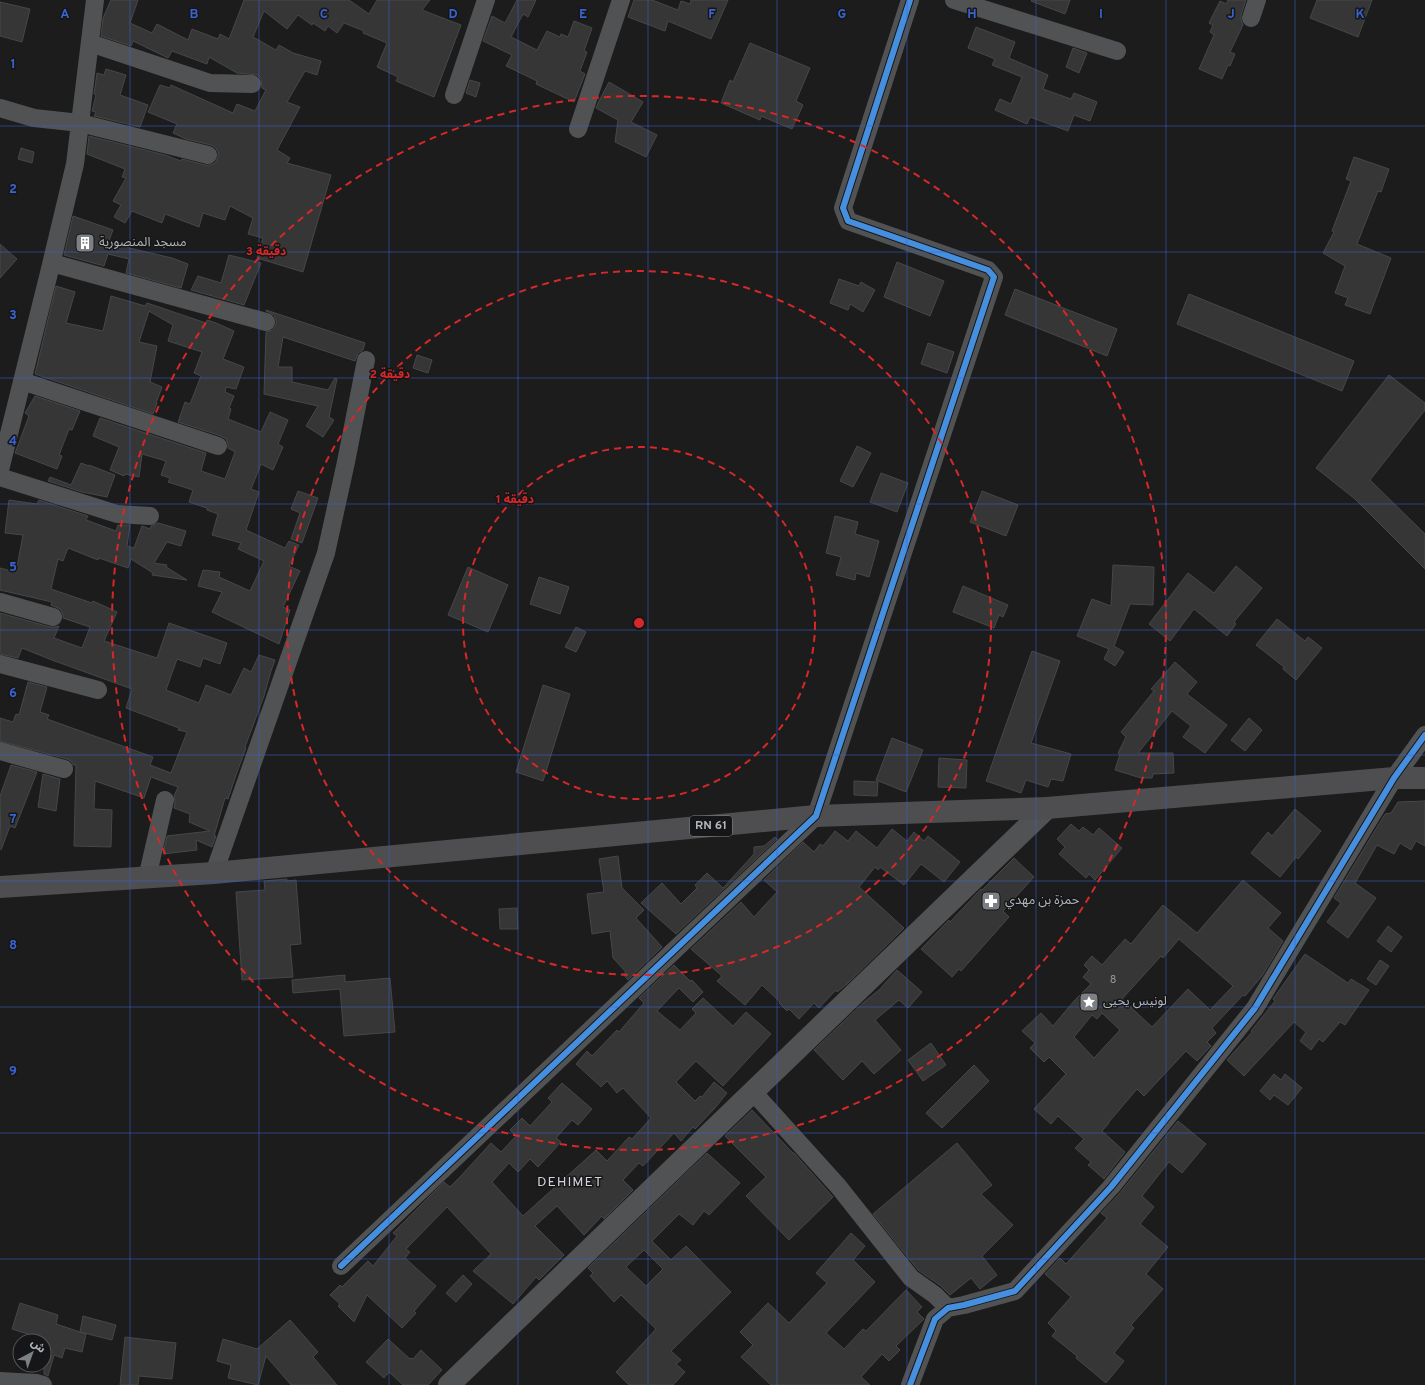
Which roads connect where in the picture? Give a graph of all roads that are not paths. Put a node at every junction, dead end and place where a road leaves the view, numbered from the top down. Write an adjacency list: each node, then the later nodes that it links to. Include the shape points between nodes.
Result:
1 (95, 0): 8 (street)
2 (486, 0): 11 (street)
3 (621, 0): 14 (street)
4 (910, 0): 35 (street, via 843,208 848,221 988,270 994,277)
5 (954, 0): 9 (street)
6 (1257, 0): 7 (street)
7 (1251, 18)
8 (90, 43): 10 (street, via 210,83); 13 (street)
9 (1117, 51)
10 (252, 84)
11 (454, 95)
12 (0, 108): 13 (street, via 34,118)
13 (80, 123): 15 (street); 16 (street, via 75,164)
14 (578, 130)
15 (208, 155)
16 (52, 263): 17 (street); 19 (street)
17 (266, 322)
18 (366, 360): 36 (street, via 326,553)
19 (22, 381): 20 (street); 21 (street)
20 (218, 446)
21 (0, 470)
22 (0, 477): 23 (street, via 117,514)
23 (150, 516)
24 (0, 602): 25 (street)
25 (53, 617)
26 (0, 664): 27 (street)
27 (98, 690)
28 (1425, 735): 31 (street)
29 (0, 751): 30 (street)
30 (64, 769)
31 (1394, 778): 32 (main road, RN 61); 34 (main road, RN 61); 41 (street, via 1256,1008 1111,1187 1015,1291)
32 (1425, 778)
33 (165, 800): 37 (street)
34 (1047, 808): 35 (main road, RN 61); 39 (street)
35 (816, 816): 36 (main road, RN 61); 40 (street)
36 (214, 873): 37 (main road, RN 61)
37 (147, 878): 38 (main road, RN 61)
38 (0, 887)
39 (753, 1092): 41 (street, via 838,1186 911,1278); 44 (street)
40 (342, 1266)
41 (948, 1308): 45 (street, via 935,1319)
42 (0, 1381): 43 (street)
43 (43, 1385)
44 (449, 1385)
45 (910, 1385)

